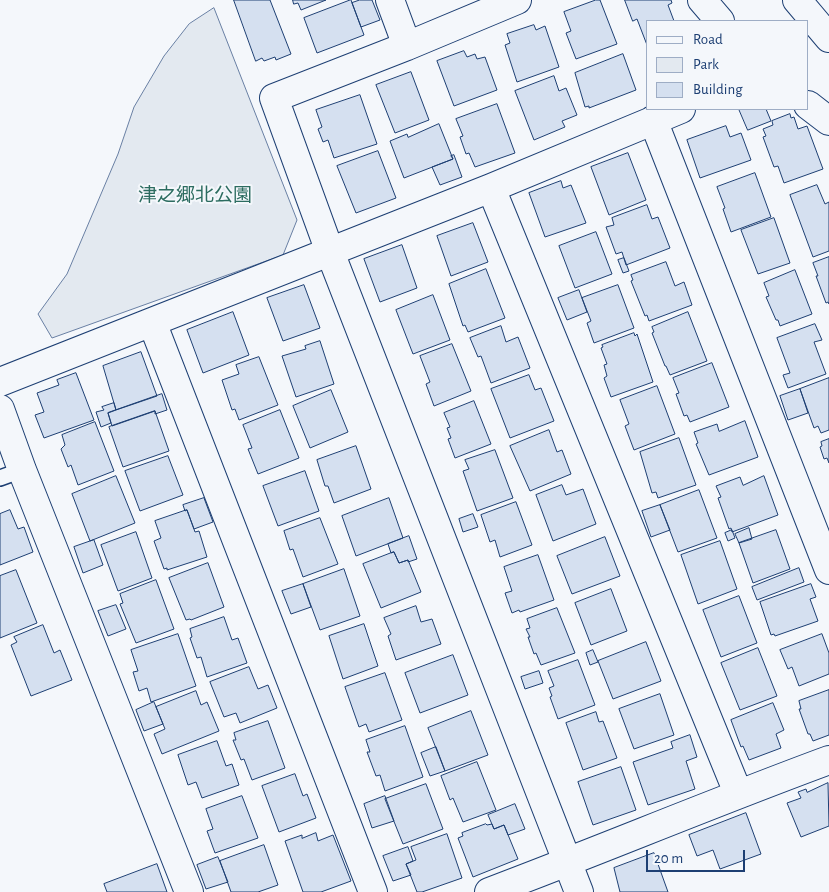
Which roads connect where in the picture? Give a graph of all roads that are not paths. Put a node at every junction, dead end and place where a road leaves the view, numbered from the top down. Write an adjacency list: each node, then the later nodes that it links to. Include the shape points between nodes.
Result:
1 (390, 0): 7 (street)
2 (518, 0): 7 (street)
3 (702, 0): 5 (street)
4 (797, 0): 6 (street)
5 (719, 20)
6 (829, 38)
7 (407, 46): 13 (street, via 274,98)
8 (809, 106): 11 (street)
9 (678, 110): 10 (street)
10 (653, 120): 12 (street); 18 (street)
11 (829, 121)
12 (491, 188): 13 (street); 20 (street)
13 (330, 252): 14 (street); 21 (street)
14 (152, 322): 15 (street); 23 (street)
15 (0, 382)
16 (0, 409): 17 (street)
17 (11, 474): 22 (street)
18 (829, 570)
19 (829, 760): 20 (street)
20 (738, 794): 21 (street)
21 (568, 862): 24 (street); 25 (street)
22 (190, 892)
23 (373, 892)
24 (489, 892)
25 (580, 892)

